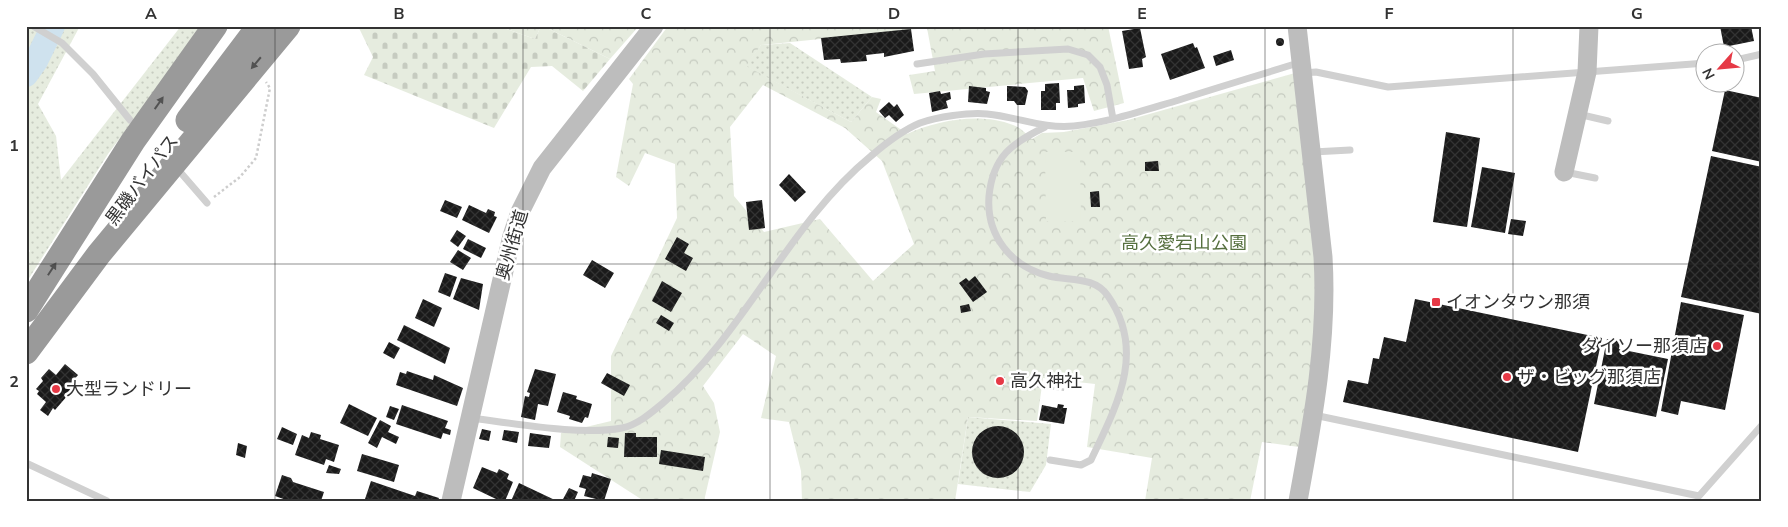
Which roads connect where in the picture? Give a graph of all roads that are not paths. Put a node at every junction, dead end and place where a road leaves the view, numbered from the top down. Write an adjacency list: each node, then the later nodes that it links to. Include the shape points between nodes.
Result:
1 (33, 26): 16 (lane, via 62,43 93,74)
2 (216, 26): 25 (highway, one-way to 2, via 133,141)
3 (258, 26): 26 (highway, 黒磯バイパス)
4 (288, 26): 27 (highway, one-way to 27, via 99,254)
5 (654, 26): 29 (street, 奥州街道, via 542,168 530,191 512,236)
6 (1296, 26): 12 (street)
7 (1589, 26): 13 (street)
8 (1762, 54): 9 (lane)
9 (1746, 58)
10 (917, 64): 15 (lane, via 984,54 1068,49 1088,55 1100,67)
11 (1696, 64): 13 (lane)
12 (1302, 68): 13 (lane, via 1388,87); 15 (lane); 20 (street)
13 (1587, 72): 14 (street)
14 (1578, 114): 17 (lane); 21 (street)
15 (1113, 119): 18 (lane, via 1078,126)
16 (130, 120)
17 (1608, 121)
18 (1045, 127): 29 (lane, via 986,114 964,115 921,123 892,138 857,167 822,204 722,339 680,389 636,423 623,428 597,430 536,427); 31 (lane, via 1012,145 1000,158 990,191 988,210 992,228 1001,245 1023,267 1049,276 1089,281 1107,294 1123,328 1126,345 1120,398 1091,460 1081,465)
19 (1350, 150): 20 (lane)
20 (1310, 152): 28 (street, via 1325,292 1324,332)
21 (1564, 172): 23 (lane)
22 (181, 173): 24 (lane)
23 (1594, 178)
24 (207, 203)
25 (26, 310)
26 (26, 334)
27 (26, 352)
28 (1314, 415): 30 (lane, via 1700,496); 35 (street)
29 (470, 418): 34 (street, 奥州街道)
30 (1762, 425)
31 (1050, 460)
32 (26, 463): 33 (lane)
33 (107, 501)
34 (451, 501)
35 (1298, 501)

